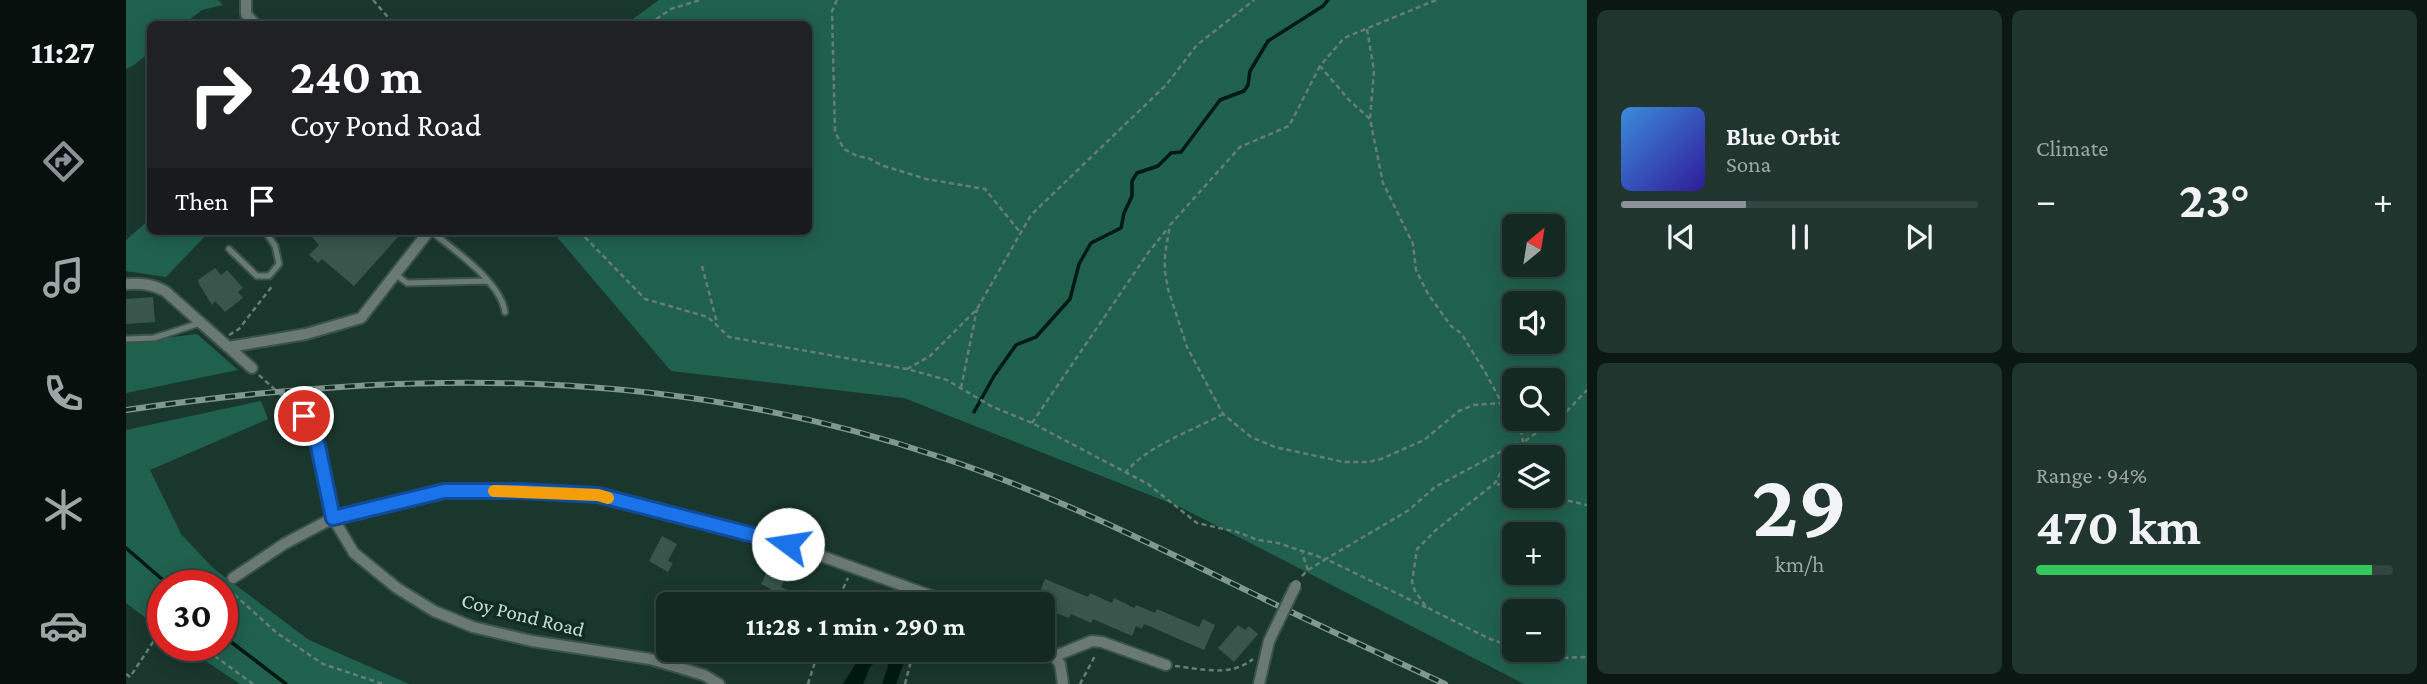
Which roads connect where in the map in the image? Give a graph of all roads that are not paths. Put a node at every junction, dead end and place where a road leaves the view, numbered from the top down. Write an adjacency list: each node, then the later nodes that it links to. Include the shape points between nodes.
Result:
1 (246, 0): 2 (street, via 246,14)
2 (252, 21)
3 (268, 235): 6 (lane, via 279,264 269,276 257,276)
4 (427, 235): 7 (street)
5 (435, 235): 8 (lane)
6 (229, 249)
7 (395, 274): 8 (lane, via 407,283); 13 (street, via 361,318 306,334)
8 (488, 281): 10 (lane, via 503,299)
9 (126, 284): 11 (street, via 154,285)
10 (505, 312)
11 (200, 323): 12 (lane, via 154,338); 13 (street)
12 (126, 339)
13 (224, 343): 14 (street)
14 (252, 368)
15 (304, 416): 16 (street, Coy Pond Road, via 318,446)
16 (333, 518): 17 (street); 19 (street, via 444,491 598,495 788,544); 22 (street, Coy Pond Road, via 354,553 434,611 473,627 532,641 650,659)
17 (238, 575)
18 (1298, 582): 24 (street, bridge, via 1269,641)
19 (920, 592)
20 (1055, 656): 21 (street, via 1092,641); 23 (street)
21 (1166, 665)
22 (719, 684)
23 (1063, 684)
24 (1259, 684)

